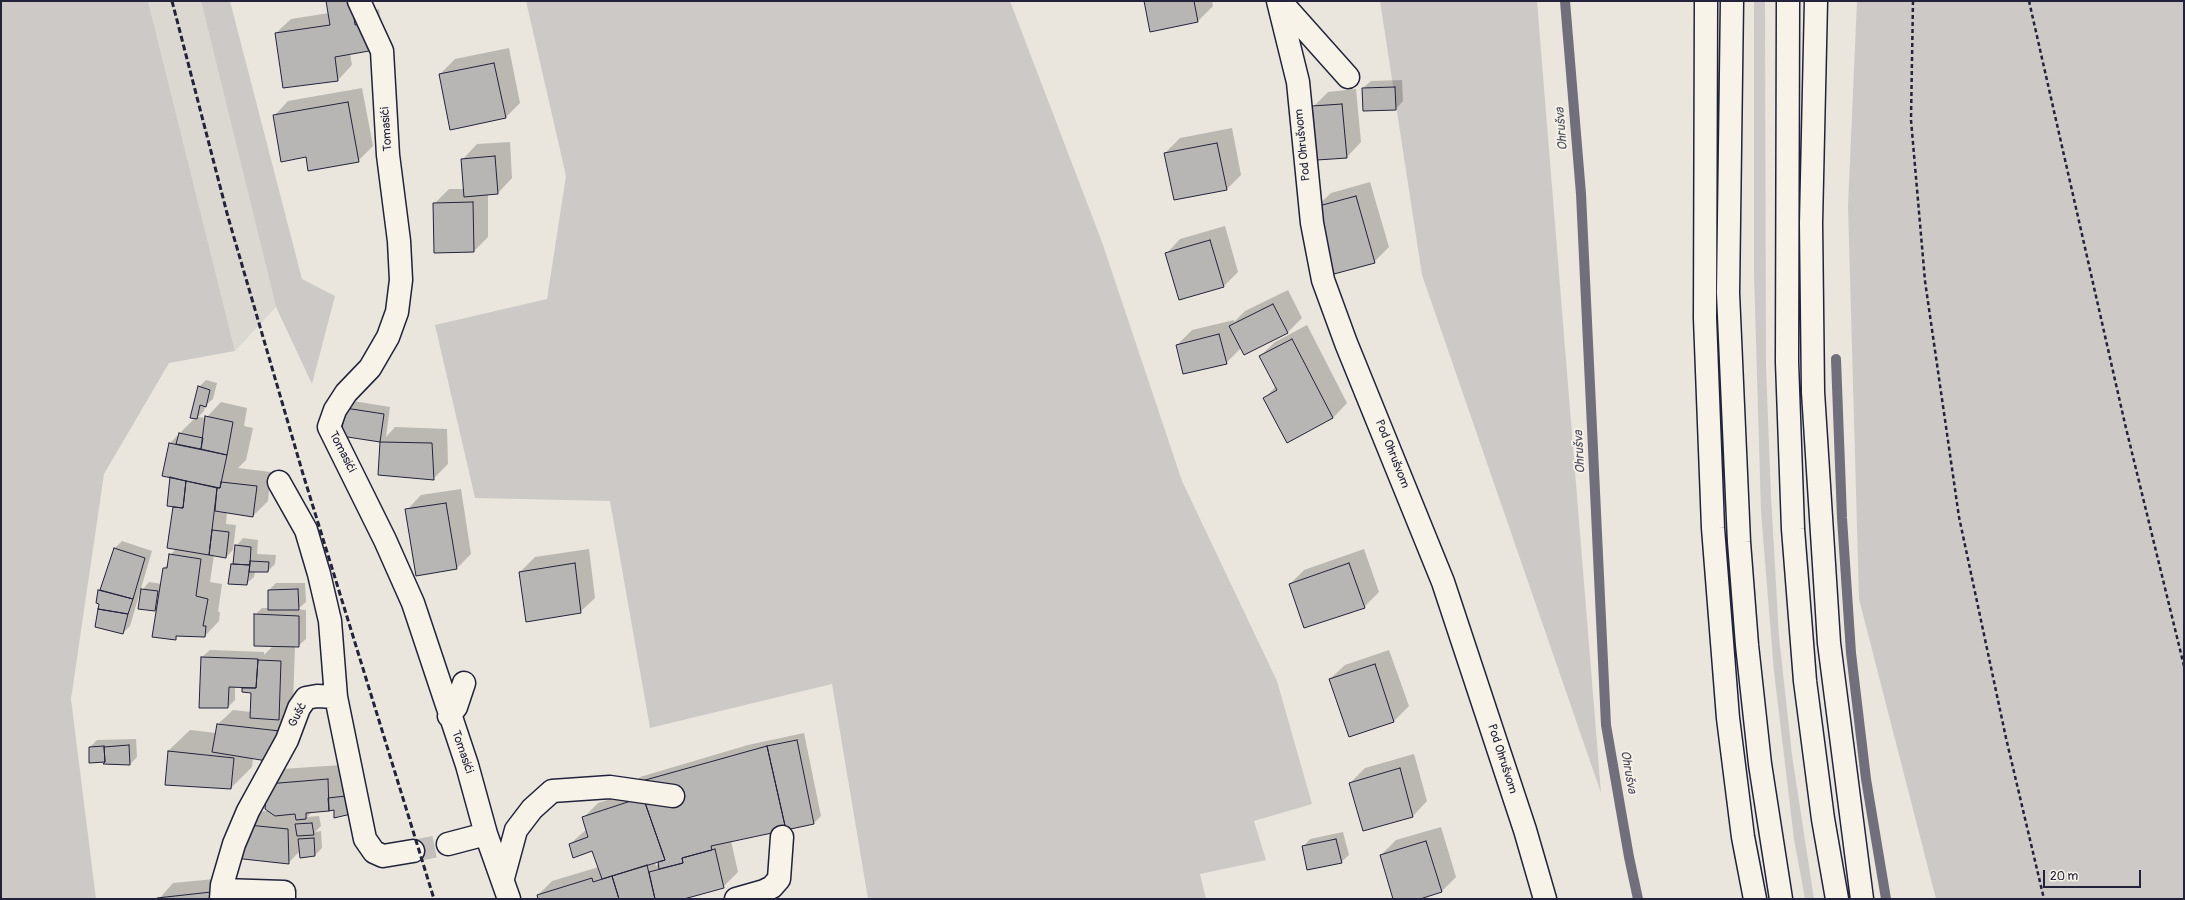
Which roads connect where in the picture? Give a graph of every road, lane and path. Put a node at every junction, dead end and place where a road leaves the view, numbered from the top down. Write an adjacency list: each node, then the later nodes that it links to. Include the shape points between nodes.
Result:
1 (359, 1): 11 (main road, Tomasići, via 382,51 388,155)
2 (1279, 1): 9 (main road); 27 (main road, Pod Ohrušvom, via 1298,82 1312,224 1323,280 1443,582 1525,830)
3 (1706, 1): 28 (main road, via 1705,318 1713,528 1728,718)
4 (1732, 1): 29 (main road, via 1728,292 1740,542 1747,645 1760,764)
5 (1788, 1): 30 (main road, via 1787,355 1793,529 1805,680 1823,819)
6 (1816, 1): 31 (main road, via 1811,223 1813,392 1829,643)
7 (1913, 1): 32 (path, via 1911,120 1924,274 1958,510 2006,738)
8 (2029, 1): 13 (path, via 2123,416)
9 (1348, 77)
10 (370, 96): 11 (main road, via 383,202)
11 (396, 218): 16 (main road, Tomasići, via 402,280 397,312 388,337 370,368 346,393 335,410 329,427 413,603)
12 (279, 482): 15 (main road, via 306,530 319,574 330,621)
13 (2184, 666)
14 (464, 683): 16 (main road, via 456,707)
15 (336, 697): 21 (main road, via 365,840 374,852 384,856); 23 (main road, Gušć, via 306,698 299,708 287,740 248,811 234,844)
16 (449, 716): 18 (main road, Tomasići, via 467,765)
17 (673, 796): 22 (main road, via 610,787 552,791 532,809 516,830)
18 (486, 834): 20 (main road); 22 (main road)
19 (782, 837): 26 (main road, via 780,879 764,891)
20 (448, 844)
21 (412, 851)
22 (503, 878): 25 (main road)
23 (222, 895): 24 (main road, via 284,892)
24 (284, 899)
25 (509, 899)
26 (736, 899)
27 (1545, 899)
28 (1755, 899)
29 (1781, 899)
30 (1837, 899)
31 (1862, 899)
32 (2044, 899)

